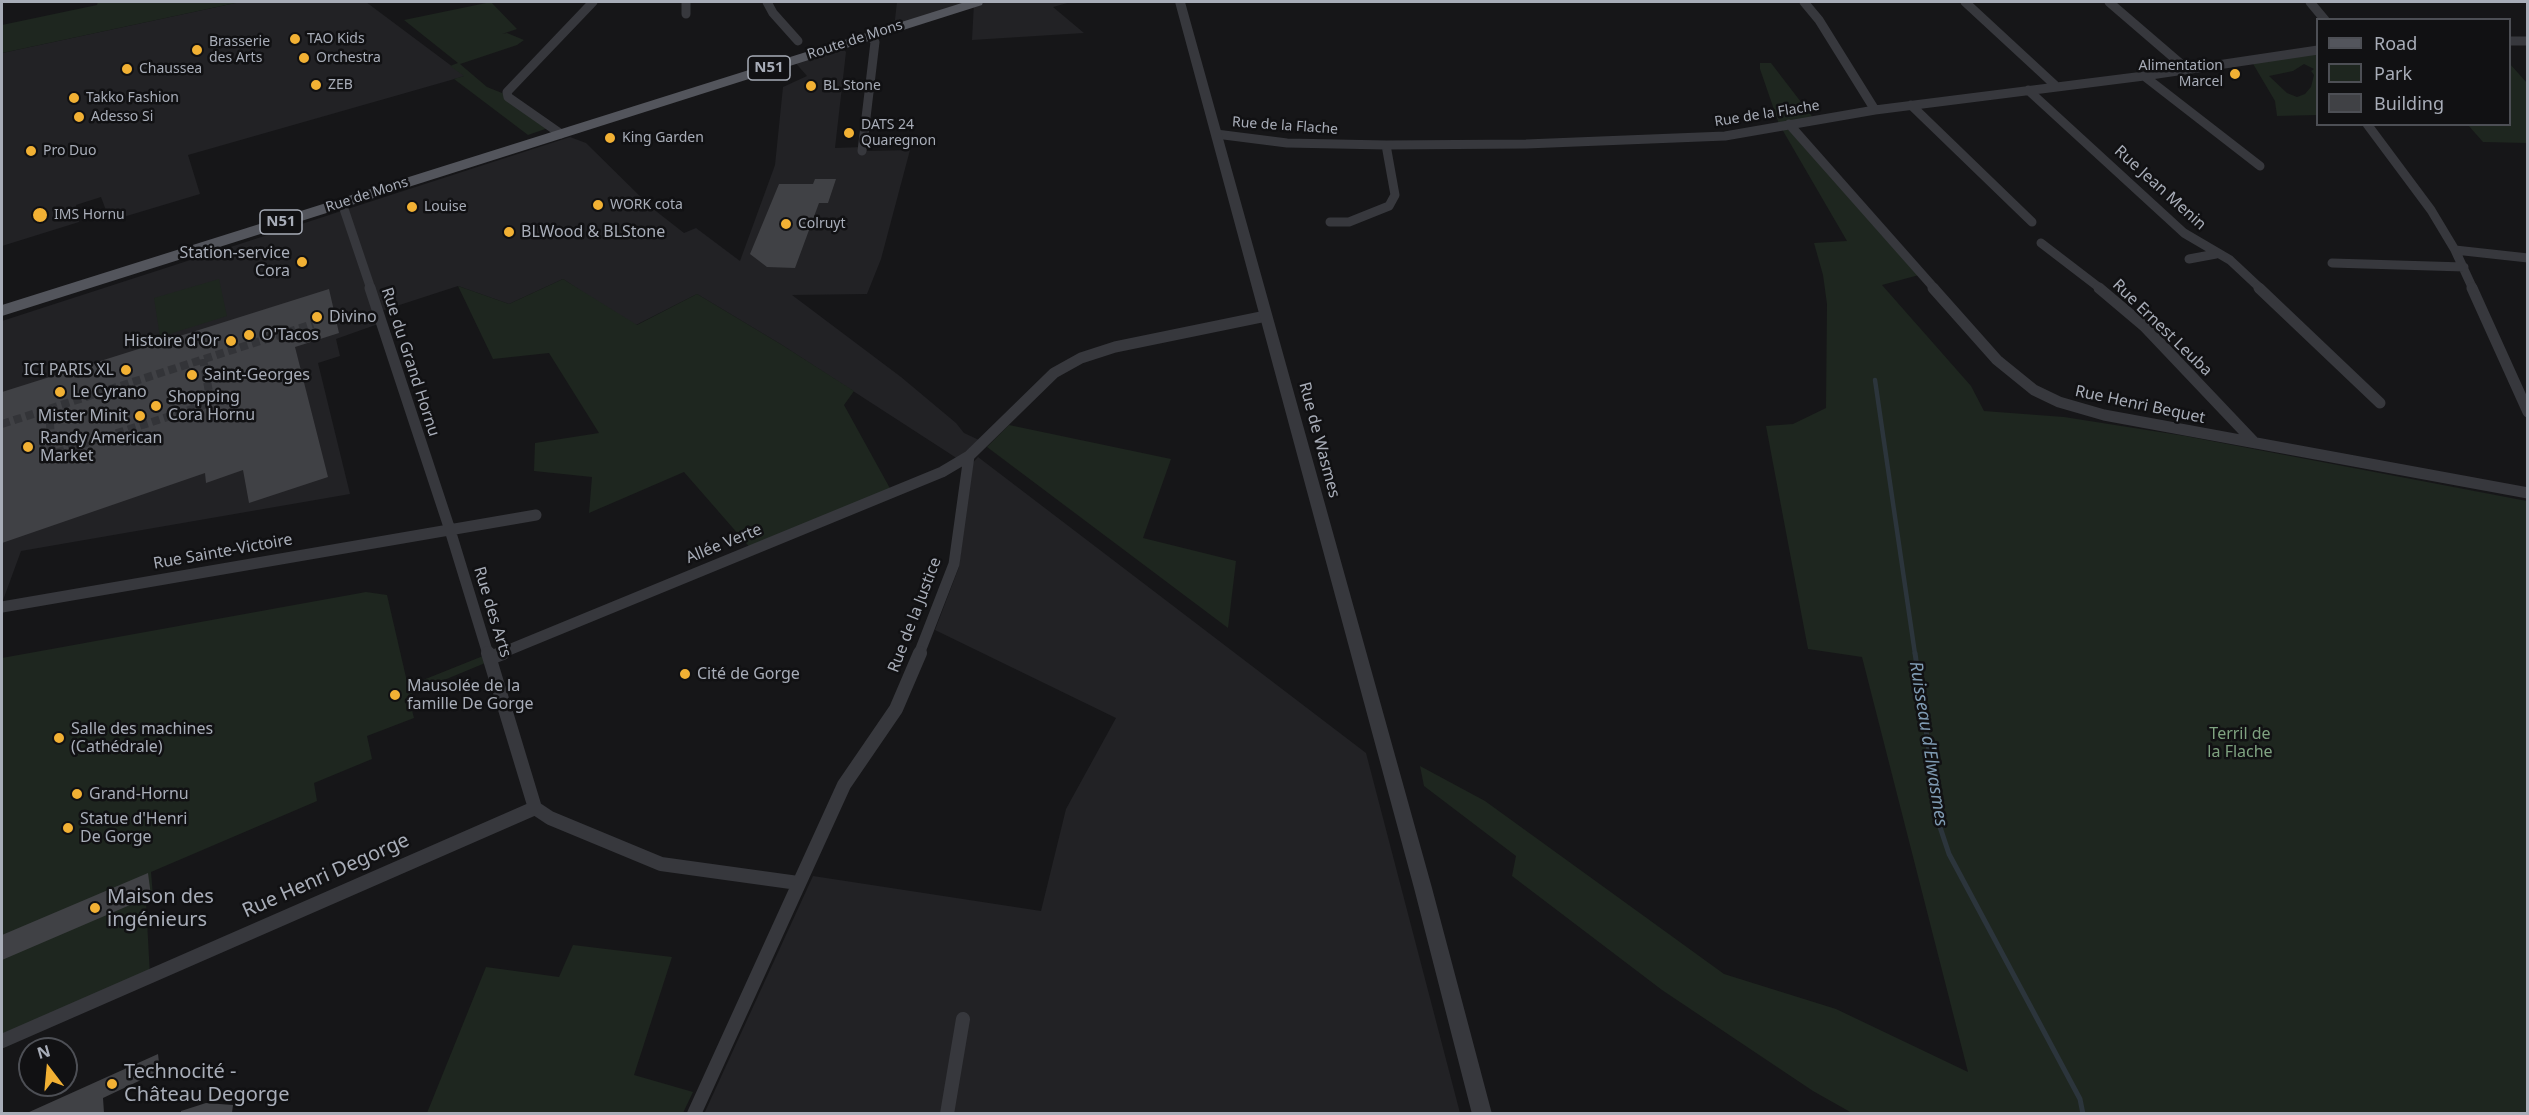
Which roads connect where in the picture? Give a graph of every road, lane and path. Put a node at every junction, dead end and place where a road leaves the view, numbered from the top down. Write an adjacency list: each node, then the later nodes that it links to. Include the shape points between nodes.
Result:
1 (593, 2): 25 (street, via 507,92 508,97)
2 (686, 2): 10 (street)
3 (767, 2): 14 (street)
4 (977, 2): 12 (main road, Route de Mons / N51)
5 (1180, 2): 26 (street, Rue de Wasmes)
6 (1804, 2): 22 (street)
7 (1965, 2): 19 (street)
8 (2109, 2): 17 (street)
9 (2310, 2): 11 (street)
10 (686, 14)
11 (2323, 18)
12 (870, 35): 25 (main road, Route de Mons / N51); 28 (street, via 875,42)
13 (2528, 40): 15 (street)
14 (798, 41)
15 (2511, 41)
16 (2316, 50): 17 (street, Rue de la Flache)
17 (2188, 70): 18 (street, Rue de la Flache)
18 (2144, 76): 19 (street, Rue de la Flache); 29 (street)
19 (2057, 87): 20 (street, Rue de la Flache)
20 (2028, 90): 21 (street, Rue de la Flache); 35 (street, Rue Jean Menin, via 2184,233)
21 (1911, 105): 22 (street, Rue de la Flache); 32 (street)
22 (1875, 110): 23 (street, Rue de la Flache)
23 (1789, 124): 27 (street, Rue de la Flache, via 1708,137); 44 (street, Rue Henri Bequet, via 1997,360 2034,390 2104,416)
24 (2368, 126): 34 (street)
25 (561, 134): 30 (main road, Rue de Mons / N51)
26 (1216, 134): 27 (street, Rue de la Flache, via 1287,143); 41 (street, Rue de Wasmes)
27 (1386, 145): 31 (street, via 1395,195 1389,206 1349,222)
28 (861, 151)
29 (2260, 166)
30 (342, 203): 40 (main road, Rue de Mons / N51); 48 (street, Rue du Grand Hornu)
31 (1330, 222)
32 (2032, 222)
33 (2041, 243): 44 (street, Rue Ernest Leuba, via 2144,326)
34 (2456, 250): 36 (street); 39 (street)
35 (2217, 254): 37 (street); 42 (street, Rue Jean Menin, via 2230,260)
36 (2528, 258)
37 (2189, 259)
38 (2332, 263): 39 (street)
39 (2464, 267): 43 (street)
40 (2, 311)
41 (1266, 316): 45 (street, via 1115,347 1081,358 1054,374); 57 (street, Rue de Wasmes)
42 (2380, 403)
43 (2528, 412)
44 (2255, 443): 46 (street, Rue Henri Bequet)
45 (969, 456): 50 (street, Allée Verte, via 942,472); 52 (street, Rue de la Justice, via 954,564 918,658 896,709 844,785)
46 (2528, 493)
47 (536, 515): 48 (street, Rue Sainte-Victoire)
48 (450, 530): 49 (street, Rue Sainte-Victoire); 50 (street, Rue des Arts)
49 (2, 607)
50 (489, 658): 51 (street, Rue des Arts)
51 (535, 808): 52 (street, via 550,818 661,864); 54 (street, Rue Henri Degorge)
52 (798, 883): 55 (street, Rue de la Justice)
53 (963, 1019): 56 (street)
54 (2, 1041)
55 (694, 1113)
56 (947, 1113)
57 (1482, 1113)

